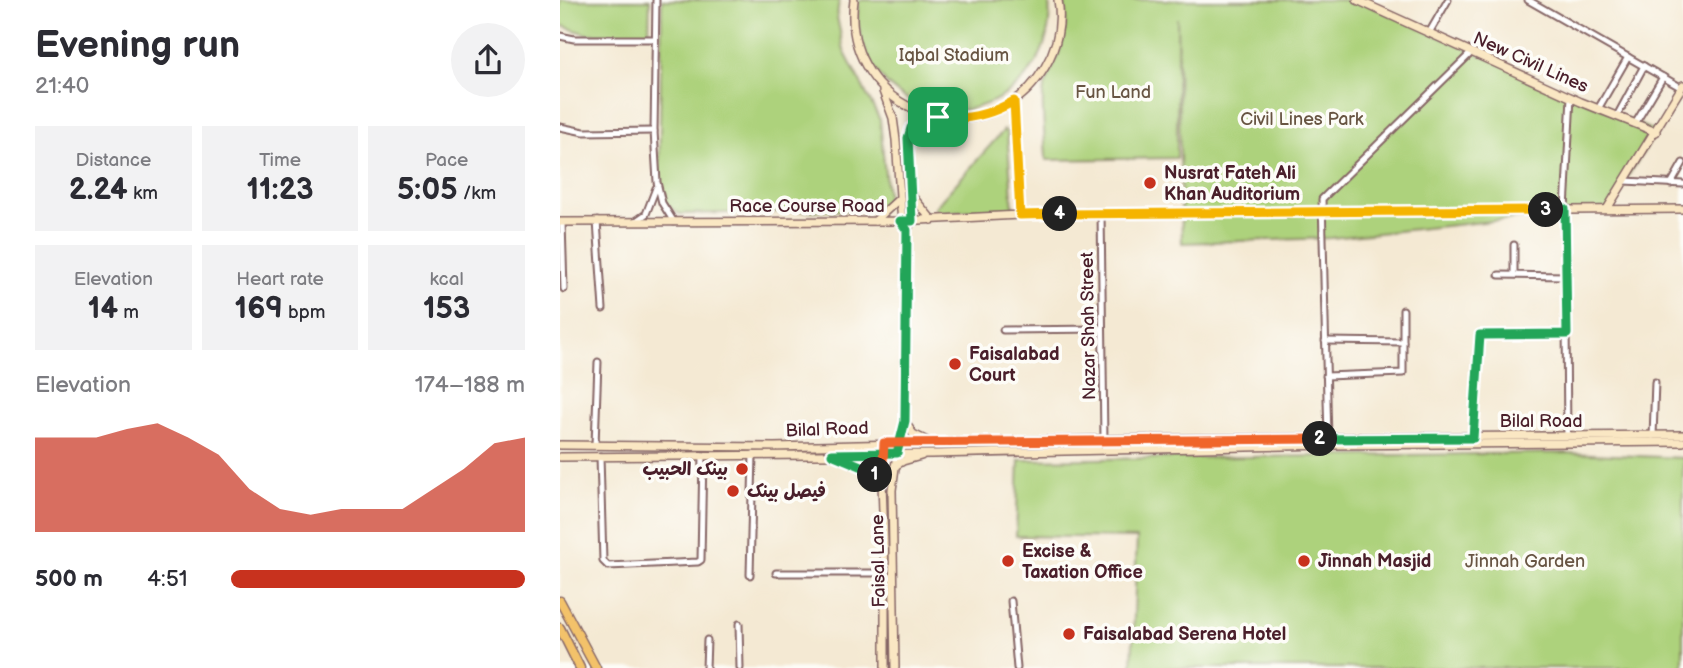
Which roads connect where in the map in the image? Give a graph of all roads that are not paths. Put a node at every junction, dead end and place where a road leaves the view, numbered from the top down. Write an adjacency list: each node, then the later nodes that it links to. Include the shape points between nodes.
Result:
1 (656, 0): 9 (street)
2 (854, 0): 15 (main road, via 858,49)
3 (1058, 0): 17 (main road, via 1059,29 1052,53 1033,84)
4 (1357, 0): 7 (main road, New Civil Lines)
5 (1448, 0): 7 (street)
6 (1528, 0): 11 (street)
7 (1429, 33): 10 (main road, New Civil Lines)
8 (560, 36): 9 (street)
9 (655, 39): 23 (street)
10 (1472, 52): 16 (main road, New Civil Lines); 35 (street, via 1322,199)
11 (1628, 57): 12 (street); 18 (street)
12 (1644, 66): 13 (street); 20 (street)
13 (1663, 77): 14 (street); 21 (street)
14 (1682, 87): 24 (main road)
15 (882, 88): 19 (main road); 31 (main road, via 893,118)
16 (1571, 97): 18 (main road, New Civil Lines); 32 (street)
17 (1014, 101): 19 (main road, via 971,118); 37 (street)
18 (1598, 109): 20 (main road, New Civil Lines)
19 (923, 114): 30 (main road, via 909,133)
20 (1617, 116): 21 (main road, New Civil Lines)
21 (1635, 124): 24 (main road, New Civil Lines)
22 (560, 127): 23 (street, via 584,132)
23 (654, 131): 27 (street)
24 (1656, 132): 26 (main road)
25 (1683, 163): 28 (street)
26 (1625, 181): 28 (street); 33 (main road)
27 (657, 182): 39 (street, via 651,205); 45 (street, via 662,203)
28 (1671, 184): 29 (street)
29 (1683, 184)
30 (912, 196): 38 (main road); 42 (main road)
31 (901, 197): 40 (main road); 41 (main road)
32 (1565, 209): 33 (main road, Race Course Road); 35 (main road, Race Course Road); 50 (street)
33 (1607, 209): 34 (main road, Race Course Road)
34 (1683, 209)
35 (1322, 212): 36 (main road, Race Course Road); 57 (street)
36 (1101, 214): 37 (main road, Race Course Road); 54 (street, Nazar Shah Street)
37 (1020, 215): 38 (main road, Race Course Road)
38 (932, 220): 42 (main road, Race Course Road)
39 (636, 221): 44 (main road, Race Course Road); 45 (main road, Race Course Road)
40 (875, 221): 41 (main road, Race Course Road); 45 (main road, Race Course Road)
41 (900, 221): 42 (main road, Race Course Road); 46 (main road)
42 (912, 221): 46 (main road)
43 (561, 222): 44 (main road, Race Course Road); 51 (street)
44 (597, 222): 52 (street)
45 (674, 222)
46 (907, 230): 62 (main road, Faisal Lane)
47 (1514, 245): 48 (street)
48 (1514, 274): 49 (street); 50 (street)
49 (1499, 275)
50 (1566, 276): 56 (street)
51 (564, 289)
52 (603, 309)
53 (1403, 310): 58 (street)
54 (1102, 328): 55 (street); 67 (street, Nazar Shah Street)
55 (1003, 330)
56 (1567, 334): 65 (street); 66 (street, via 1480,335)
57 (1325, 341): 58 (street); 60 (street)
58 (1403, 342): 60 (street, via 1403,373)
59 (598, 362): 74 (street)
60 (1326, 376): 68 (street)
61 (1655, 382): 64 (street)
62 (905, 421): 71 (main road, Faisal Lane); 72 (main road, via 913,434)
63 (1683, 435): 64 (main road, Bilal Road)
64 (1653, 436): 65 (main road, Bilal Road)
65 (1567, 437): 66 (main road, Bilal Road)
66 (1473, 438): 68 (main road, Bilal Road)
67 (1104, 439): 68 (main road, Bilal Road); 72 (main road, Bilal Road)
68 (1328, 439)
69 (1683, 442): 79 (main road, Bilal Road)
70 (884, 443): 71 (main road, Bilal Road); 74 (main road, Bilal Road); 78 (main road, Faisal Lane)
71 (900, 443): 72 (main road, Bilal Road); 75 (main road, Faisal Lane)
72 (934, 443)
73 (560, 445): 74 (main road, Bilal Road)
74 (595, 445)
75 (897, 453): 78 (main road, Bilal Road); 79 (main road, Bilal Road); 83 (main road, Faisal Lane)
76 (752, 454): 77 (main road, Bilal Road); 80 (main road, Bilal Road); 87 (street)
77 (832, 454): 78 (main road, Bilal Road); 84 (main road, via 863,467)
78 (883, 454): 84 (main road, Faisal Lane)
79 (932, 454): 83 (main road)
80 (703, 455): 81 (main road, Bilal Road); 81 (street, via 701,560 608,566 603,561)
81 (600, 456): 82 (main road, Bilal Road)
82 (560, 457)
83 (895, 466): 98 (main road, Faisal Lane)
84 (882, 482): 86 (main road, Faisal Lane)
85 (776, 573): 86 (street)
86 (885, 573): 97 (main road, Faisal Lane)
87 (750, 575)
88 (560, 601): 94 (main road)
89 (1011, 601): 99 (street)
90 (739, 624): 96 (street)
91 (560, 628): 93 (main road)
92 (707, 640): 95 (street)
93 (580, 668)
94 (596, 668)
95 (706, 668)
96 (740, 668)
97 (885, 668)
98 (895, 668)
99 (1017, 668)

